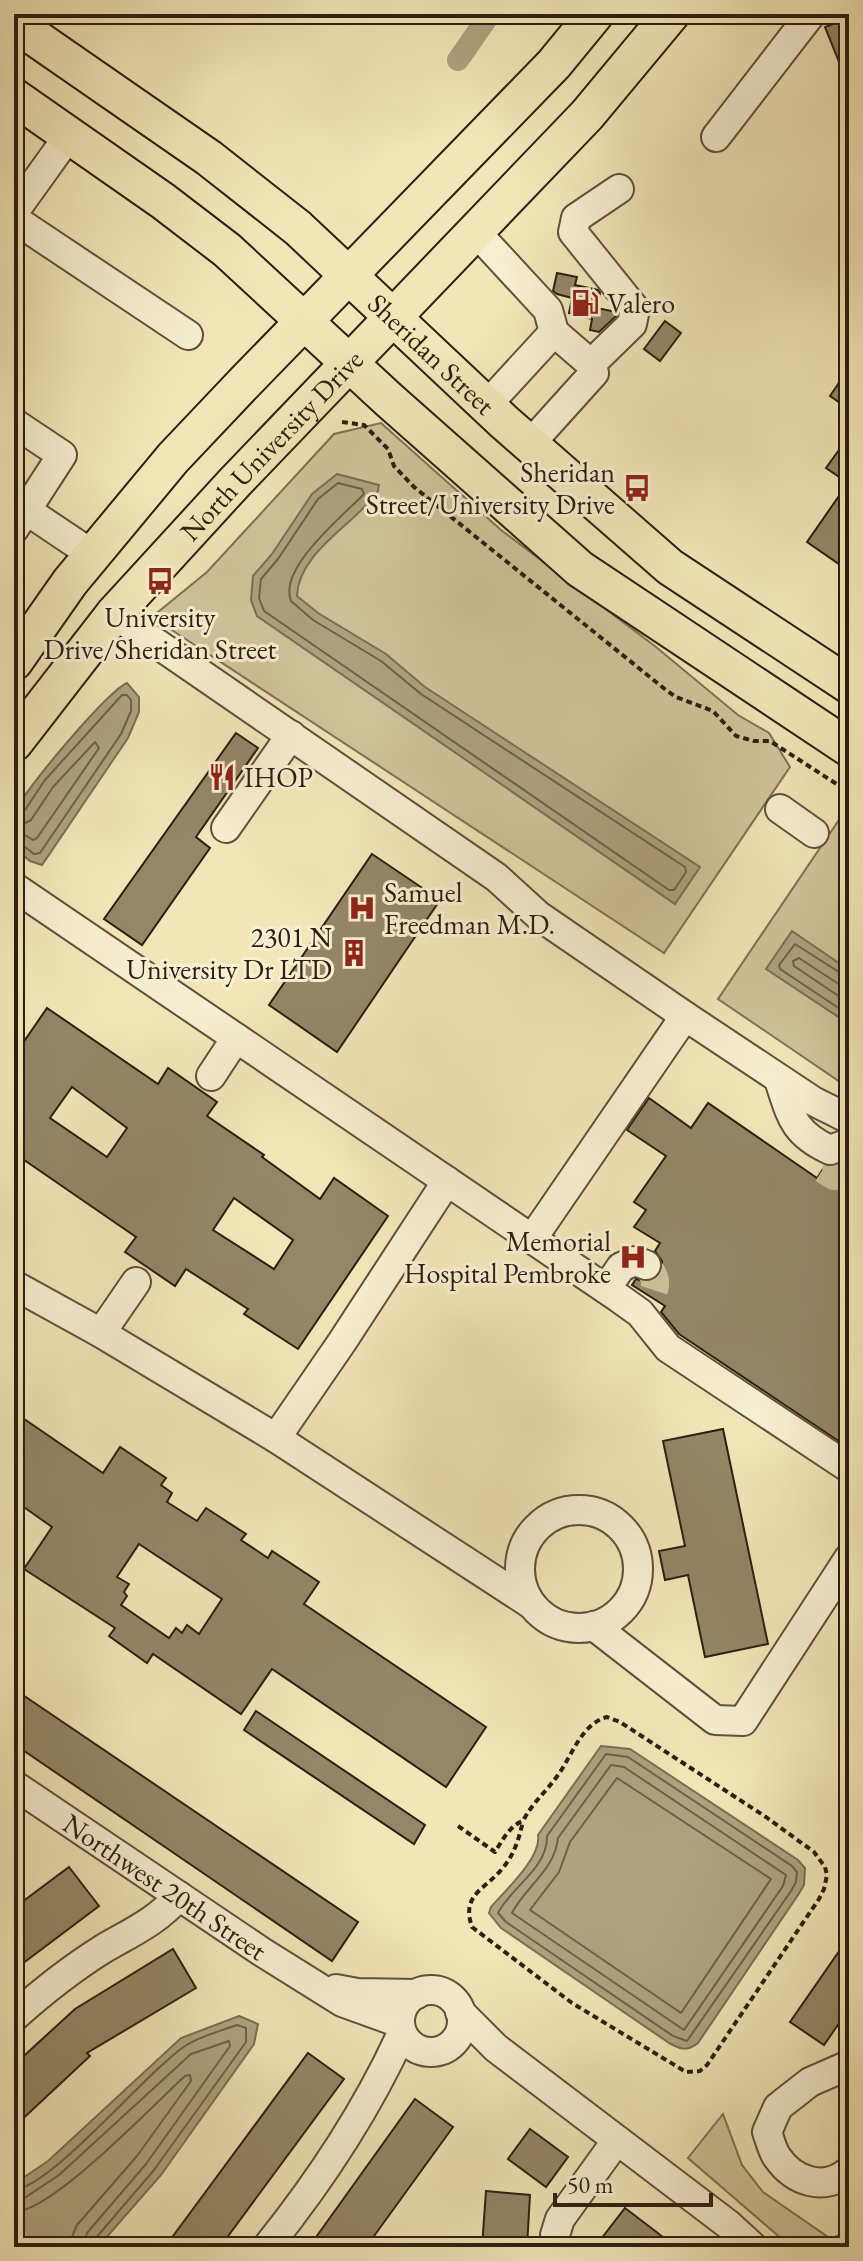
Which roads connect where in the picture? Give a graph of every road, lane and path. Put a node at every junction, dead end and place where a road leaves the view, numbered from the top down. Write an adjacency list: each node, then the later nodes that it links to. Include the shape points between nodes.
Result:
1 (595, 14): 12 (main road, via 554,64)
2 (671, 14): 11 (main road, North University Drive, via 587,115)
3 (811, 14): 7 (street)
4 (14, 23): 12 (main road, Sheridan Street, via 209,158)
5 (14, 97): 6 (main road)
6 (70, 134): 9 (street); 14 (main road, via 227,250)
7 (716, 137)
8 (619, 189): 18 (street, via 576,218 573,232 635,309 632,324)
9 (14, 212)
10 (14, 219): 16 (street)
11 (475, 231): 13 (main road, North University Drive); 15 (street, via 548,310)
12 (348, 275): 13 (main road, Sheridan Street); 14 (main road)
13 (392, 317): 17 (main road, North University Drive); 19 (main road, Sheridan Street)
14 (303, 321): 17 (main road); 24 (main road, via 173,458)
15 (554, 332): 18 (street); 19 (street)
16 (188, 335)
17 (349, 363): 25 (main road, North University Drive); 30 (main road, via 580,569)
18 (591, 364): 22 (street, via 594,373)
19 (486, 406): 22 (main road, Sheridan Street)
20 (342, 422): 31 (path, via 364,425 414,487 666,690 713,711 736,736 770,741)
21 (14, 423): 23 (street, via 62,455)
22 (530, 444): 27 (main road, Sheridan Street, via 670,567)
23 (18, 514): 24 (street)
24 (93, 555): 26 (main road)
25 (114, 614): 28 (street); 29 (main road, North University Drive)
26 (14, 662)
27 (849, 685)
28 (291, 735): 33 (street); 36 (street)
29 (14, 743)
30 (849, 748)
31 (849, 792)
32 (780, 809): 34 (street)
33 (226, 828)
34 (814, 833)
35 (14, 887): 37 (street)
36 (685, 1016): 39 (street); 43 (street)
37 (236, 1038): 38 (street); 42 (street)
38 (211, 1076)
39 (779, 1080): 40 (street); 41 (street, via 798,1131)
40 (849, 1119)
41 (840, 1158)
42 (447, 1181): 43 (street); 49 (street)
43 (532, 1239): 47 (street)
44 (646, 1265): 47 (street, via 635,1261 621,1267)
45 (136, 1282): 48 (street)
46 (14, 1285): 48 (street)
47 (606, 1289): 50 (street, via 646,1305 668,1348)
48 (101, 1333): 49 (street)
49 (276, 1438): 53 (street)
50 (849, 1468)
51 (522, 1554): 53 (street); 54 (street, via 522,1585); 55 (street, via 538,1526 565,1512 594,1513 626,1534 635,1551 635,1589 612,1619)
52 (849, 1558): 55 (street, via 743,1721 715,1720)
53 (484, 1574): 54 (street)
54 (531, 1604): 55 (street, via 556,1624)
55 (594, 1626)
56 (14, 1785): 59 (street, Northwest 20th Street)
57 (523, 1821): 57 (path, via 584,1733 600,1719 614,1719 814,1852 825,1867 827,1882 707,2065 686,2072 572,2003 472,1927 470,1900 511,1857); 58 (path, via 495,1852)
58 (458, 1826)
59 (179, 1896): 60 (street, Northwest 20th Street); 63 (street, via 162,1916 47,1988)
60 (316, 1985): 61 (street, Northwest 20th Street, via 357,1993); 64 (street, Northwest 20th Street)
61 (417, 1994): 62 (street, via 429,1990 447,1995); 64 (street, via 405,2005)
62 (460, 2012): 65 (street, via 460,2033); 67 (street, via 496,2048)
63 (14, 2017)
64 (401, 2028): 65 (street, via 408,2041); 68 (street, via 387,2070)
65 (435, 2050): 67 (street, via 476,2052); 68 (street)
66 (849, 2065): 70 (street, via 810,2082 778,2107 767,2132 776,2156 796,2176 814,2183 837,2182)
67 (559, 2094): 69 (street)
68 (351, 2131): 71 (street)
69 (617, 2140): 72 (street, via 560,2219); 73 (street)
70 (849, 2171)
71 (267, 2247)
72 (558, 2247)
73 (753, 2247)

